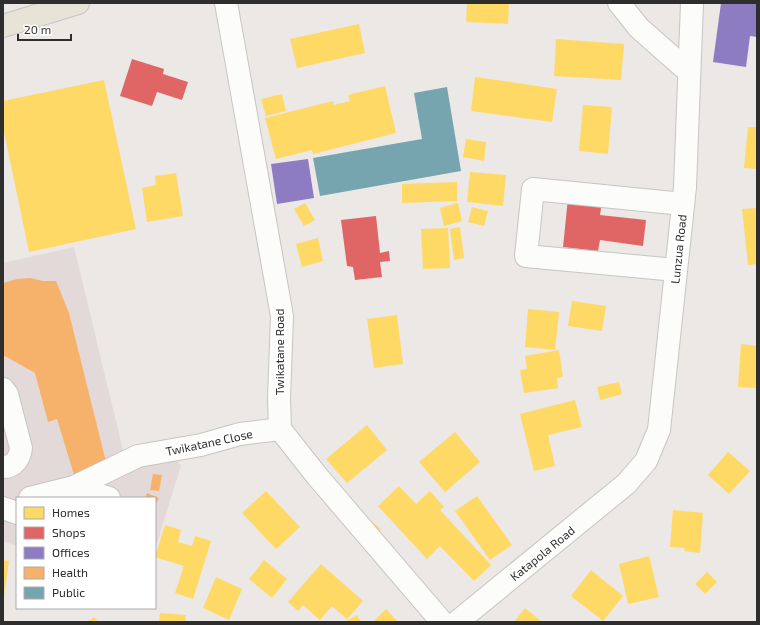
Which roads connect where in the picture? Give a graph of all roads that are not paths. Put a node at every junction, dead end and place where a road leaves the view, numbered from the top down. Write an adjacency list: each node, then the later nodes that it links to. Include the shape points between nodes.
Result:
1 (78, 3): 5 (main road)
2 (226, 3): 10 (street, Twikatane Road, via 282,316)
3 (619, 3): 6 (street, via 639,28)
4 (692, 3): 6 (street, Lunzua Road)
5 (3, 26)
6 (689, 72): 7 (street, Lunzua Road)
7 (683, 204): 8 (street, Lunzua Road); 8 (street, via 533,189 526,256)
8 (676, 270): 12 (street, Lunzua Road, via 659,430 646,460)
9 (3, 389): 11 (street, via 7,394 21,448 18,460)
10 (280, 429): 13 (street, Twikatane Close, via 240,434 201,445 138,456); 19 (street, via 316,476)
11 (3, 467)
12 (626, 484): 20 (street, Katapola Road)
13 (74, 487): 14 (street, Twikatane Close); 15 (street)
14 (34, 497)
15 (106, 497)
16 (16, 501): 17 (street)
17 (3, 506): 18 (street)
18 (16, 512)
19 (442, 622)
20 (457, 622)

